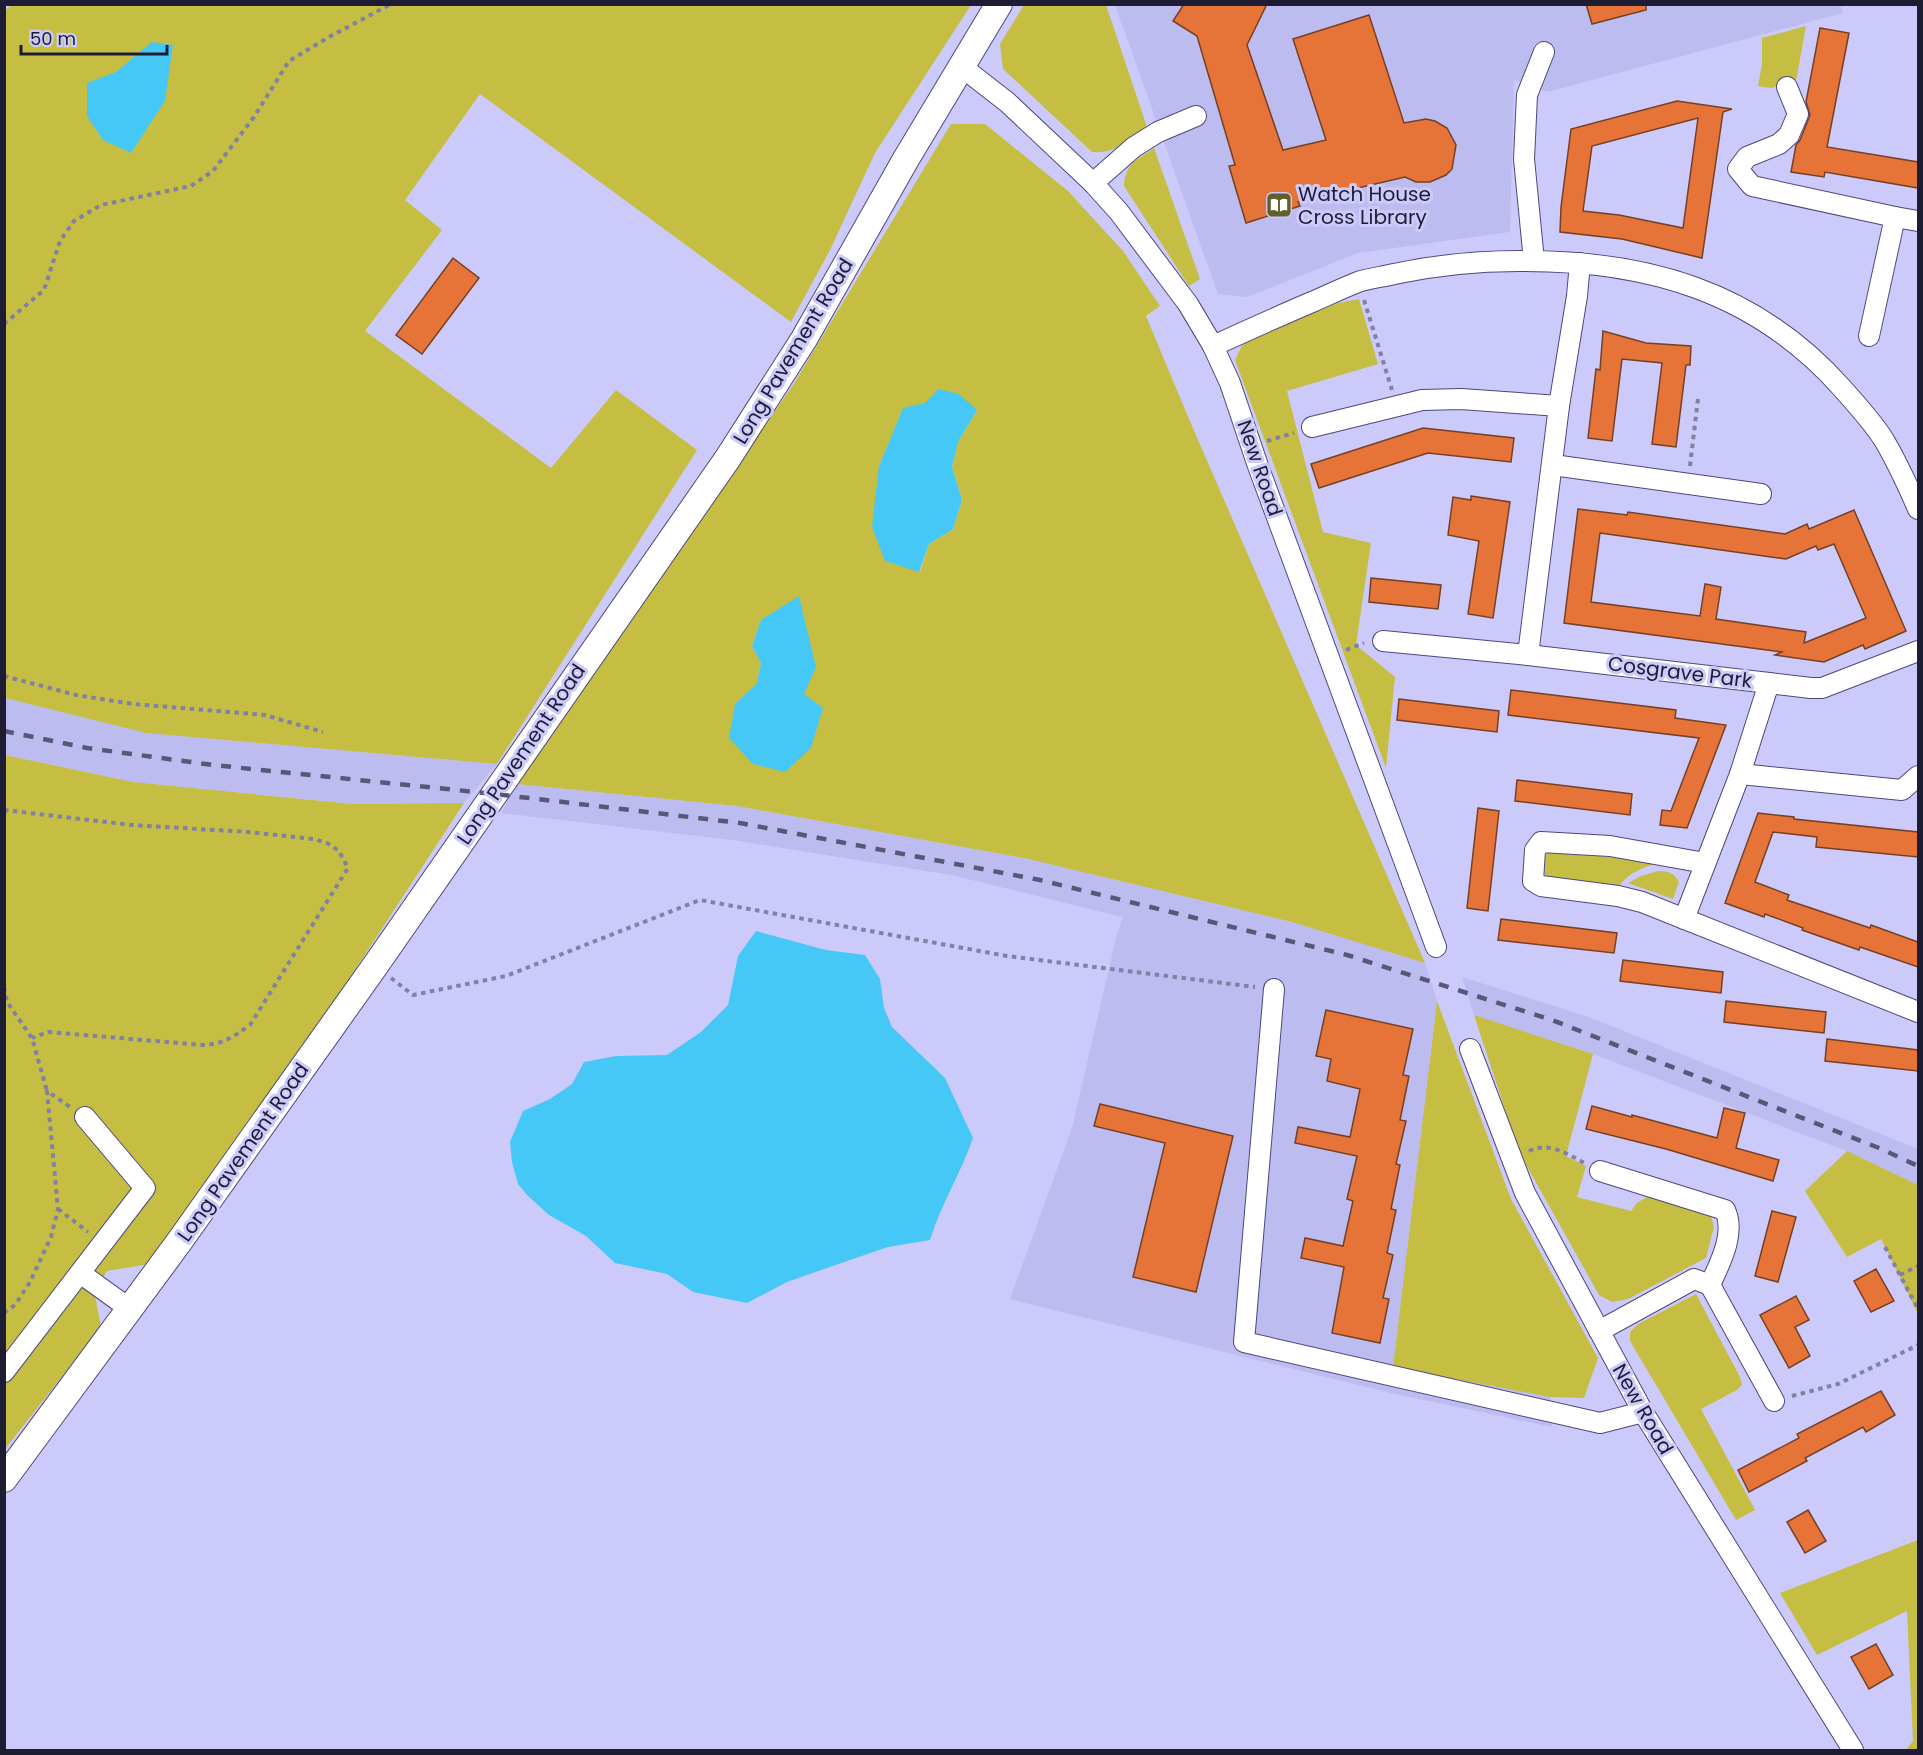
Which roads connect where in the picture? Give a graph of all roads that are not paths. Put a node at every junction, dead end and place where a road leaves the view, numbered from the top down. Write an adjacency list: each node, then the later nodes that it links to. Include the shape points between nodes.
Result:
1 (999, 4): 3 (main road, Long Pavement Road)
2 (1544, 52): 9 (street, via 1526,106 1524,159)
3 (962, 67): 6 (street, New Road, via 1007,102); 34 (main road, Long Pavement Road, via 804,339 728,458 375,966)
4 (1787, 87): 7 (street, via 1798,114 1789,135 1779,144 1747,157 1738,169 1752,186)
5 (1196, 116): 6 (street, via 1134,147)
6 (1093, 183): 12 (street, New Road, via 1188,304)
7 (1895, 217): 8 (street); 11 (street)
8 (1918, 221)
9 (1534, 261): 10 (street); 12 (street, via 1433,266 1359,282)
10 (1580, 263): 13 (street); 17 (street, via 1662,276 1709,293 1755,314 1795,342 1821,364 1883,439)
11 (1869, 336)
12 (1213, 346): 26 (street, New Road, via 1235,396)
13 (1559, 406): 14 (street, via 1440,398); 15 (street)
14 (1312, 427)
15 (1553, 465): 16 (street); 20 (street)
16 (1761, 494)
17 (1918, 509)
18 (1383, 640): 20 (street, Cosgrave Park)
19 (1918, 651): 21 (street, via 1822,688)
20 (1528, 655): 21 (street, Cosgrave Park)
21 (1769, 683): 22 (street, Cosgrave Park)
22 (1740, 774): 23 (street, via 1902,790); 24 (street, Cosgrave Park)
23 (1918, 776)
24 (1705, 863): 25 (street, Cosgrave Park); 25 (street, via 1610,846 1541,842 1535,850 1533,881 1541,886 1618,896)
25 (1684, 919): 28 (street)
26 (1436, 947)
27 (1274, 989): 38 (street, via 1244,1342 1600,1423)
28 (1918, 1012)
29 (1470, 1050): 35 (street, New Road, via 1525,1193)
30 (85, 1117): 32 (street, via 145,1188)
31 (1599, 1171): 33 (street, via 1725,1210 1730,1220 1723,1257)
32 (80, 1273): 34 (street); 36 (street)
33 (1710, 1285): 35 (street, via 1694,1279); 37 (street)
34 (130, 1309): 39 (main road, Long Pavement Road)
35 (1599, 1331): 38 (street, New Road)
36 (4, 1372)
37 (1774, 1401)
38 (1643, 1412): 40 (street, New Road)
39 (4, 1479)
40 (1853, 1750)

